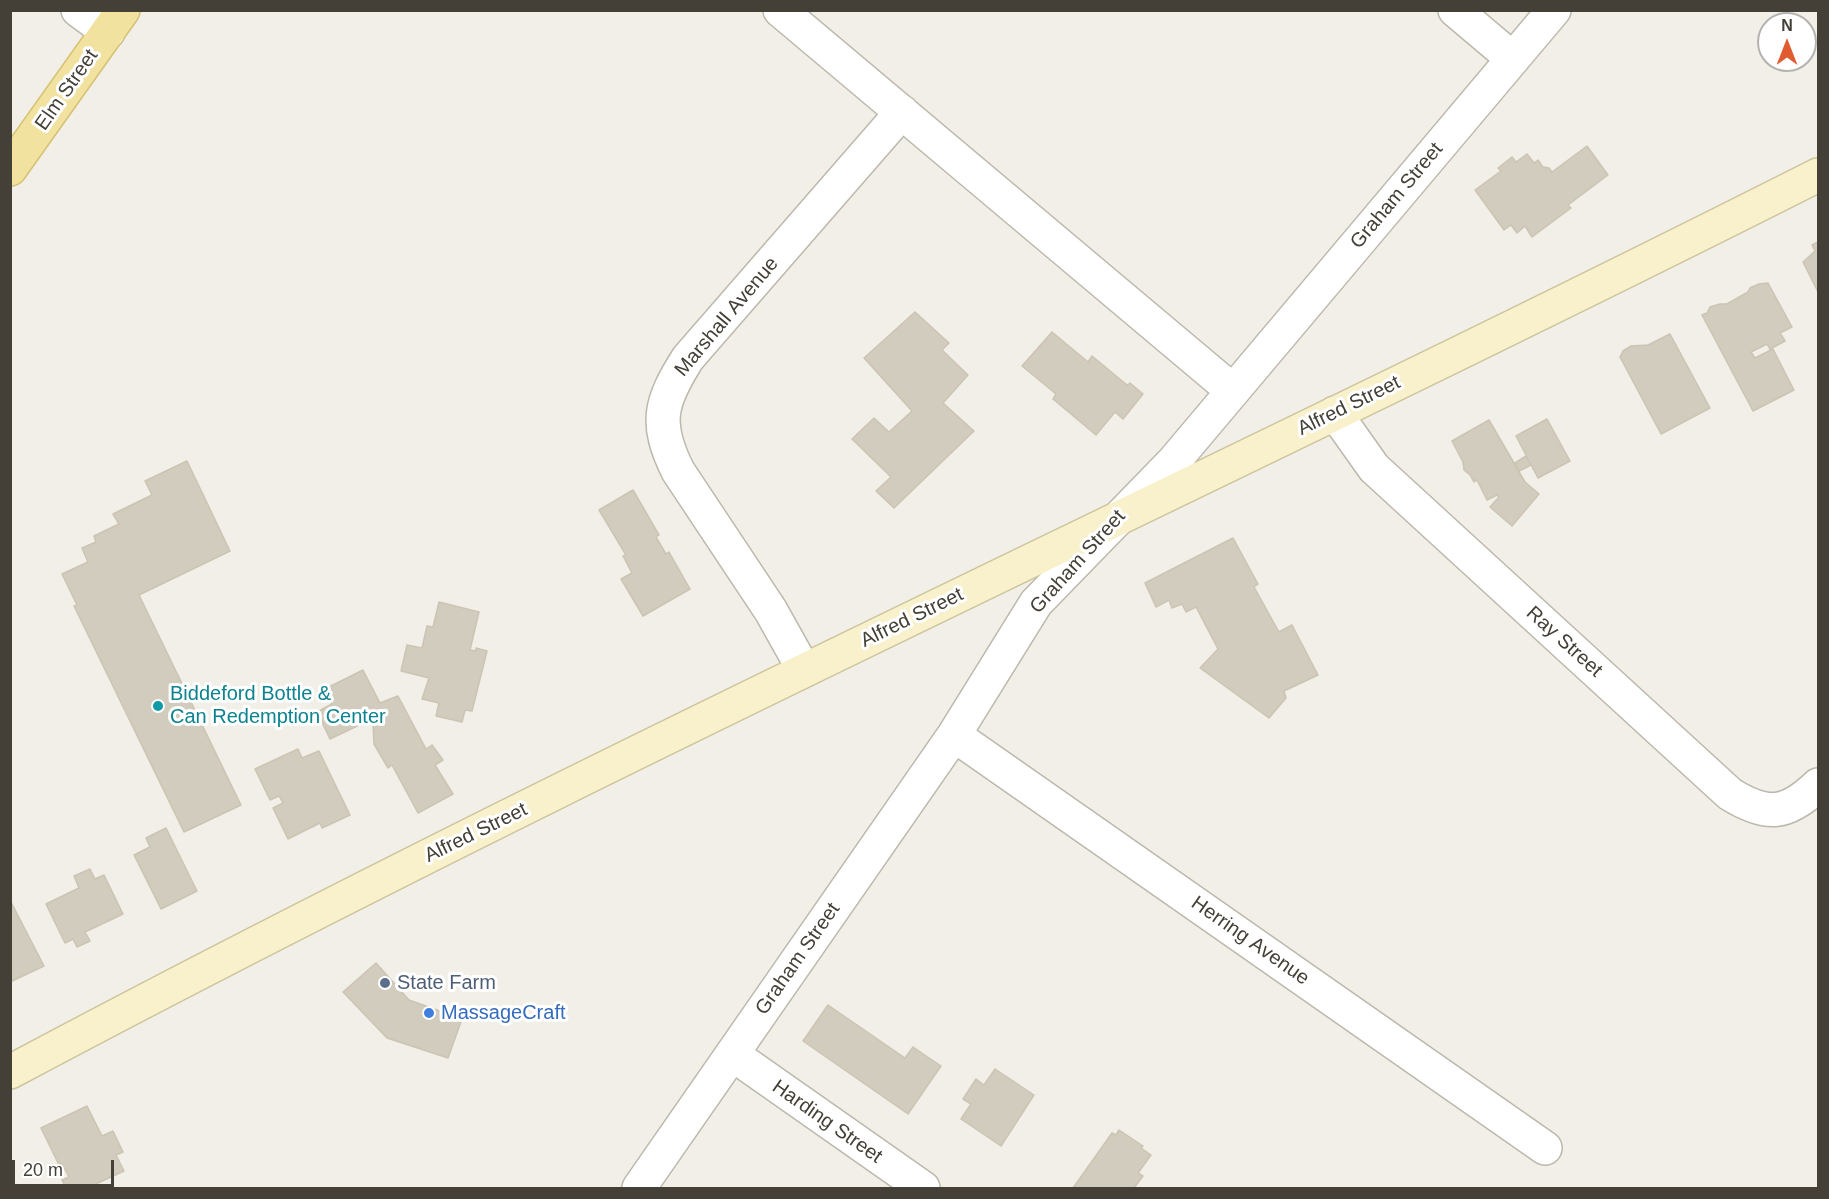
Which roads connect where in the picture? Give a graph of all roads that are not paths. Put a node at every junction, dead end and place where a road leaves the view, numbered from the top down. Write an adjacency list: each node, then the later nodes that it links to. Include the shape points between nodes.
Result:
1 (78, 10): 5 (street)
2 (780, 10): 7 (street)
3 (1455, 10): 6 (street)
4 (1554, 10): 6 (street, Graham Street)
5 (116, 21): 8 (main road, Elm Street)
6 (1513, 59): 10 (street, Graham Street)
7 (902, 112): 10 (street); 13 (street, Marshall Avenue, via 688,358 666,397 664,434 678,471 771,610)
8 (10, 169)
9 (1818, 175): 11 (main road, Alfred Street)
10 (1233, 391): 12 (street, Graham Street, via 1174,461)
11 (1335, 413): 12 (main road, Alfred Street); 15 (street, Ray Street, via 1374,468 1730,794 1748,805 1775,810 1797,803)
12 (1115, 520): 13 (main road, Alfred Street); 14 (street, Graham Street, via 1036,603)
13 (804, 670): 17 (main road, Alfred Street, via 156,994)
14 (954, 735): 16 (street, Graham Street); 18 (street, Herring Avenue)
15 (1818, 785)
16 (732, 1054): 19 (street, Graham Street); 20 (street, Harding Street)
17 (10, 1072)
18 (1545, 1148)
19 (639, 1188)
20 (923, 1188)

